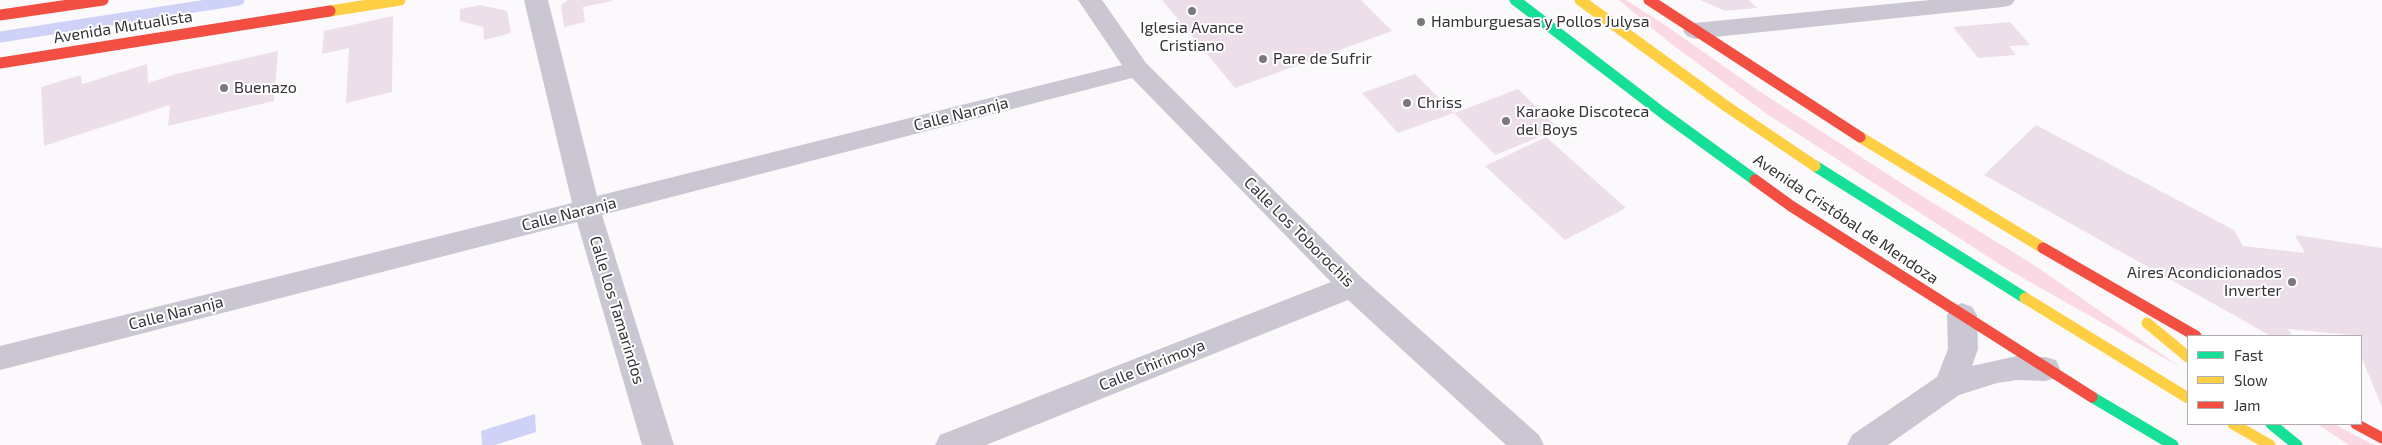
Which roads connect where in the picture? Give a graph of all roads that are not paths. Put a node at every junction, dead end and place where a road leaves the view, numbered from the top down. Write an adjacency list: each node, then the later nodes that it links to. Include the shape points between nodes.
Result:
1 (103, 0): 9 (main road, Avenida Mutualista)
2 (400, 0): 11 (main road, Avenida Mutualista)
3 (536, 0): 13 (street, Calle Los Tamarindos)
4 (1090, 0): 12 (street, Calle Los Toborochis)
5 (1514, 0): 16 (main road, Avenida Cristóbal de Mendoza, via 1791,206)
6 (1580, 0): 22 (main road, Avenida Cristóbal de Mendoza, via 1726,106 1835,179)
7 (1649, 0): 10 (main road)
8 (2003, 0): 10 (street)
9 (0, 15)
10 (1695, 31): 14 (main road, via 1883,152)
11 (0, 63)
12 (1137, 69): 13 (street, Calle Naranja); 15 (street, Calle Los Toborochis)
13 (587, 210): 19 (street, Calle Naranja); 27 (street, Calle Los Tamarindos)
14 (2088, 276): 17 (main road); 18 (main road)
15 (1352, 286): 28 (street, Calle Chirimoya); 29 (street, Calle Los Toborochis)
16 (1962, 316): 20 (main road, Avenida Cristóbal de Mendoza); 21 (street, via 1963,349)
17 (2194, 335)
18 (2187, 356)
19 (0, 358)
20 (2045, 369): 21 (street, via 1997,370); 31 (main road, Avenida Cristóbal de Mendoza)
21 (1949, 385): 30 (street)
22 (2187, 397)
23 (2235, 425): 32 (main road)
24 (2272, 425): 33 (main road)
25 (2358, 425): 26 (main road)
26 (2382, 438)
27 (658, 445)
28 (952, 445)
29 (1528, 445)
30 (1863, 445)
31 (2173, 445)
32 (2270, 445)
33 (2297, 445)

